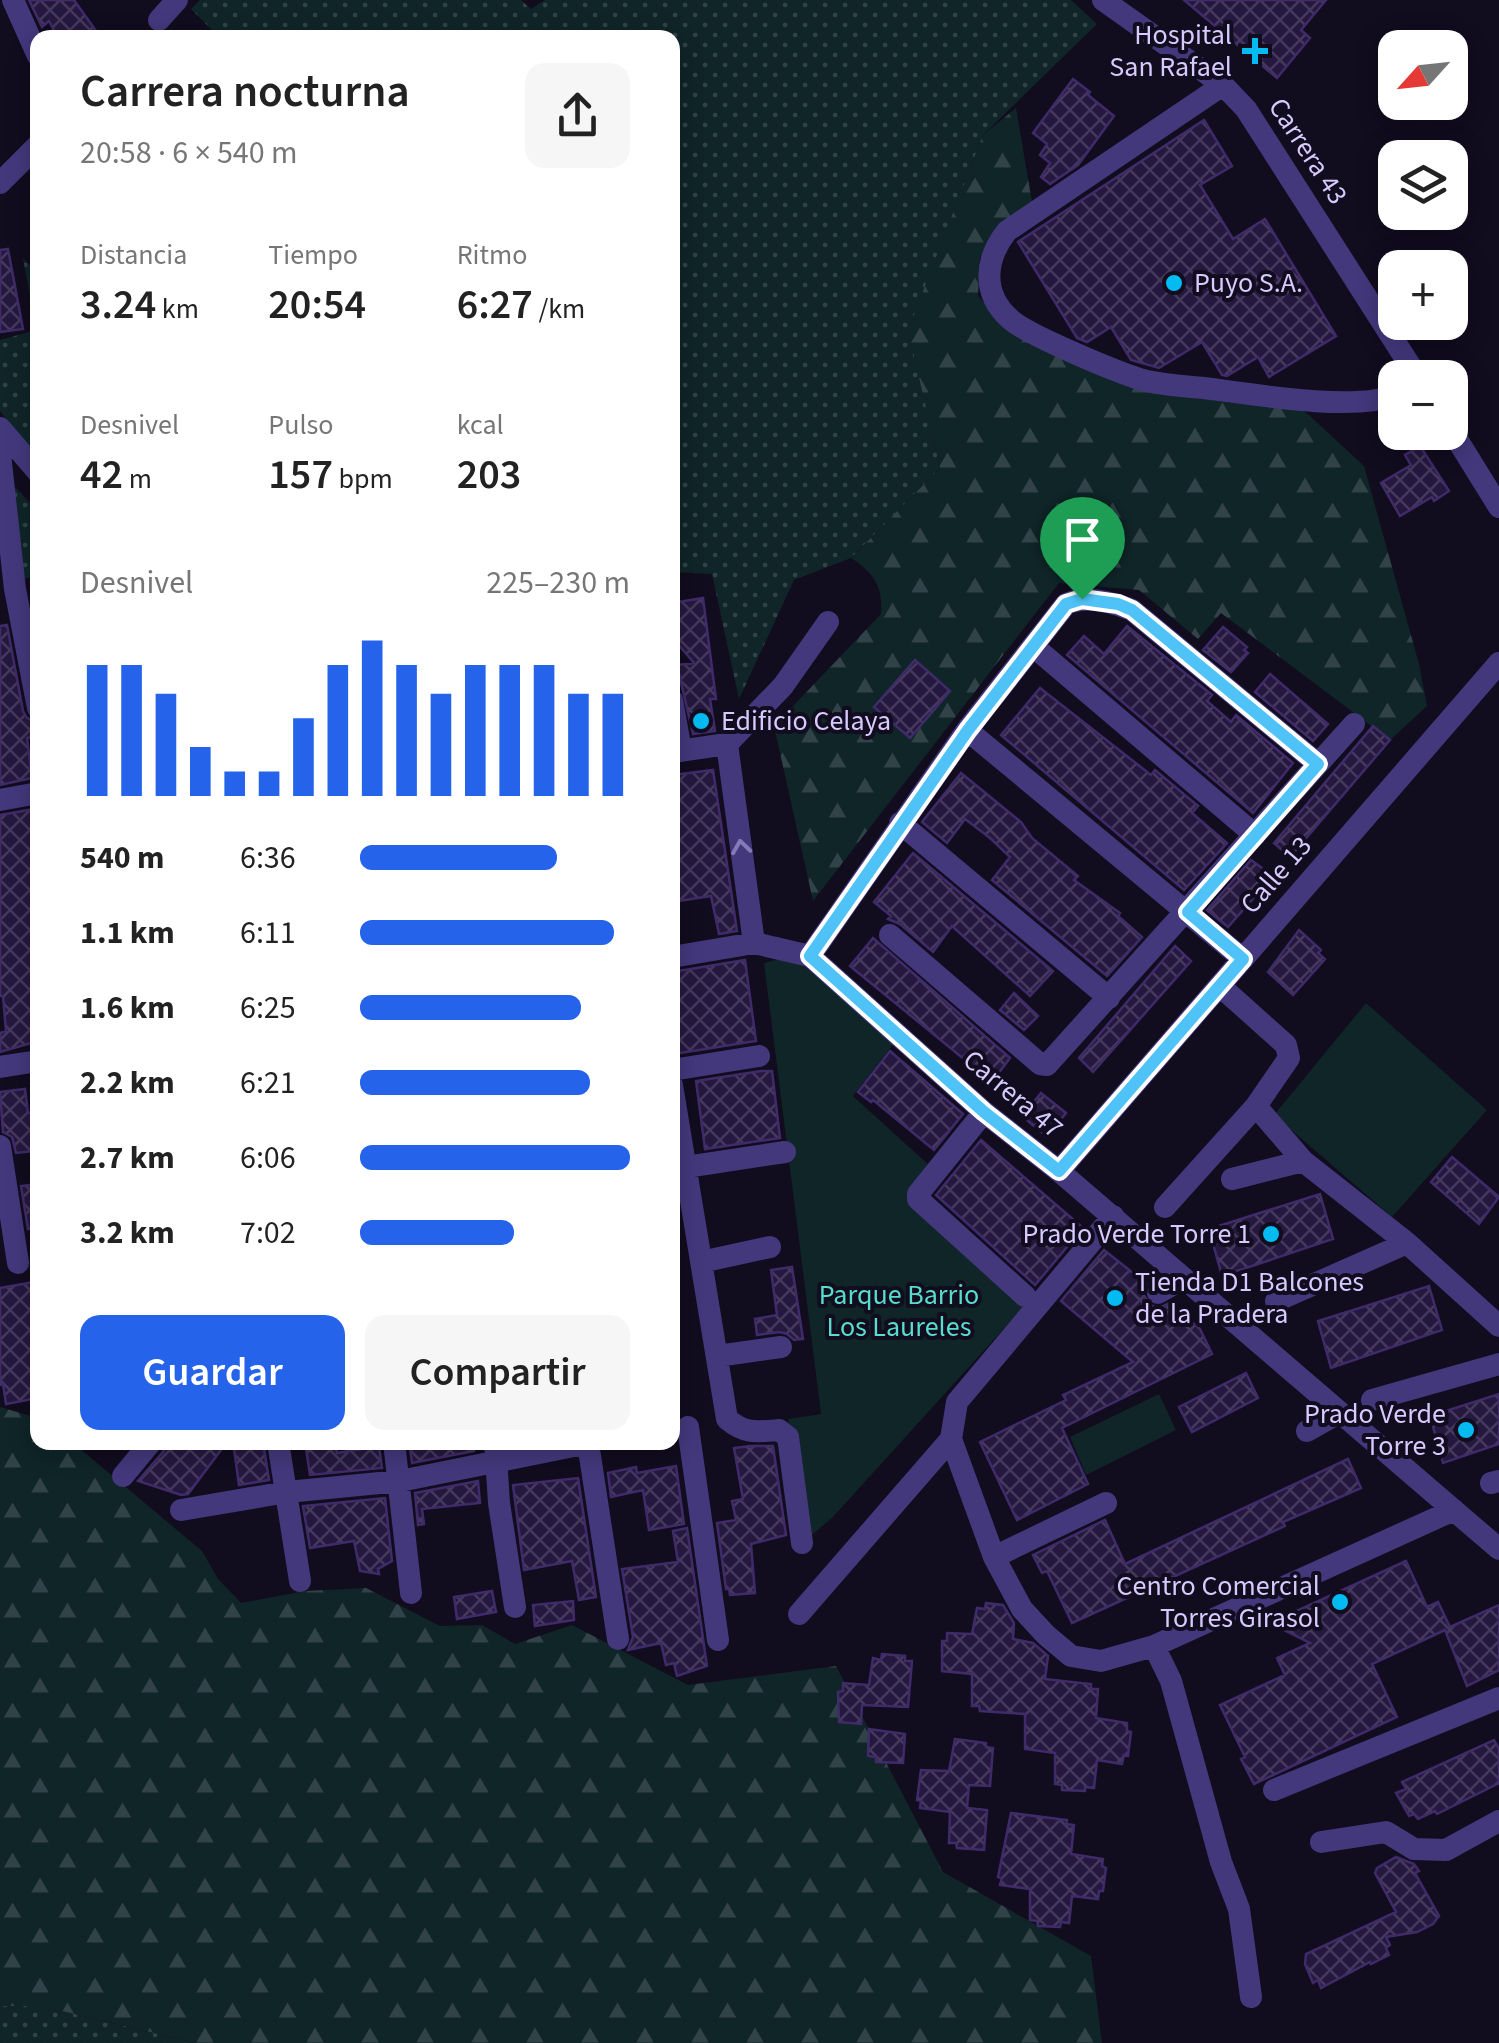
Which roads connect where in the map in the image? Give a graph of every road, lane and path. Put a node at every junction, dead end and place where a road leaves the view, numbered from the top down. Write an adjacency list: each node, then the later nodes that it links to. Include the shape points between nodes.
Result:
1 (12, 0): 5 (street)
2 (177, 0): 4 (street)
3 (1103, 0): 6 (street, Carrera 43)
4 (159, 20)
5 (30, 39)
6 (1224, 84): 9 (street, Carrera 43, via 1246,108); 10 (street, via 1007,231 993,248 988,274 996,298 1010,319 1043,338 1144,380 1282,398)
7 (30, 153): 8 (street)
8 (0, 183)
9 (1407, 360)
10 (1378, 400)
11 (0, 428): 14 (street)
12 (1463, 450): 15 (street)
13 (0, 454): 16 (street)
14 (30, 463)
15 (1499, 508)
16 (17, 589): 19 (street)
17 (828, 622): 23 (street, via 783,686)
18 (1033, 646): 22 (street); 25 (street, via 1066,604 1118,604); 29 (street)
19 (30, 663)
20 (1499, 664): 35 (street, Calle 13)
21 (1354, 724): 25 (street)
22 (968, 730): 28 (street); 30 (street)
23 (727, 744): 24 (street); 32 (street, one-way to 23)
24 (680, 751)
25 (1318, 764): 29 (street)
26 (30, 794): 27 (street)
27 (0, 800)
28 (900, 823): 34 (street); 37 (street)
29 (1255, 835): 30 (street)
30 (1188, 912): 35 (street); 37 (street)
31 (890, 935): 37 (street, via 1040,1064 1052,1062)
32 (754, 943): 33 (street); 34 (street)
33 (680, 956)
34 (810, 956): 43 (street, Carrera 47)
35 (1243, 959): 36 (street, Calle 13)
36 (1220, 986): 42 (street, via 1288,1049 1288,1062); 47 (street, Calle 13)
37 (1109, 998)
38 (759, 1056): 41 (street)
39 (30, 1062): 40 (street)
40 (0, 1067)
41 (680, 1069)
42 (1256, 1106): 46 (street); 50 (street)
43 (984, 1112): 47 (street, Carrera 47); 58 (street, via 918,1200)
44 (0, 1146): 55 (street)
45 (785, 1152): 48 (street)
46 (1303, 1161): 49 (street); 52 (street)
47 (1059, 1171): 51 (street, Carrera 47)
48 (682, 1178): 54 (street)
49 (1232, 1178)
50 (1165, 1207)
51 (1113, 1216): 56 (street, Carrera 47); 69 (street, via 957,1402)
52 (1407, 1243): 59 (street); 60 (street)
53 (770, 1246): 54 (street)
54 (701, 1262): 62 (street)
55 (19, 1263)
56 (1183, 1279): 57 (street); 65 (street, Carrera 47)
57 (1158, 1293)
58 (1024, 1296)
59 (1276, 1301)
60 (1499, 1326)
61 (781, 1347): 62 (street)
62 (717, 1356): 66 (street)
63 (1499, 1364): 64 (street)
64 (1372, 1400)
65 (1340, 1412): 68 (street); 80 (street, Carrera 47)
66 (727, 1419): 67 (street); 81 (street, via 740,1430 788,1436)
67 (680, 1428): 89 (street)
68 (1307, 1430)
69 (951, 1439): 83 (street); 87 (street)
70 (144, 1450): 75 (street)
71 (279, 1450): 77 (street)
72 (395, 1450): 76 (street)
73 (592, 1450): 88 (street)
74 (496, 1451): 76 (street); 86 (street)
75 (123, 1476)
76 (400, 1481): 77 (street); 85 (street)
77 (286, 1492): 79 (street); 84 (street)
78 (1106, 1503): 83 (street)
79 (181, 1510)
80 (1454, 1510): 82 (street, Carrera 47); 90 (street)
81 (802, 1543)
82 (1499, 1549)
83 (994, 1557): 90 (street, via 1022,1609 1070,1656 1101,1661)
84 (300, 1580)
85 (411, 1593)
86 (515, 1607)
87 (798, 1614)
88 (618, 1639)
89 (718, 1640)
90 (1154, 1646): 95 (street, via 1239,1908)
91 (1499, 1698): 92 (street)
92 (1274, 1790)
93 (1499, 1821): 94 (street, via 1446,1850 1414,1849 1386,1832)
94 (1321, 1842)
95 (1251, 1997)

